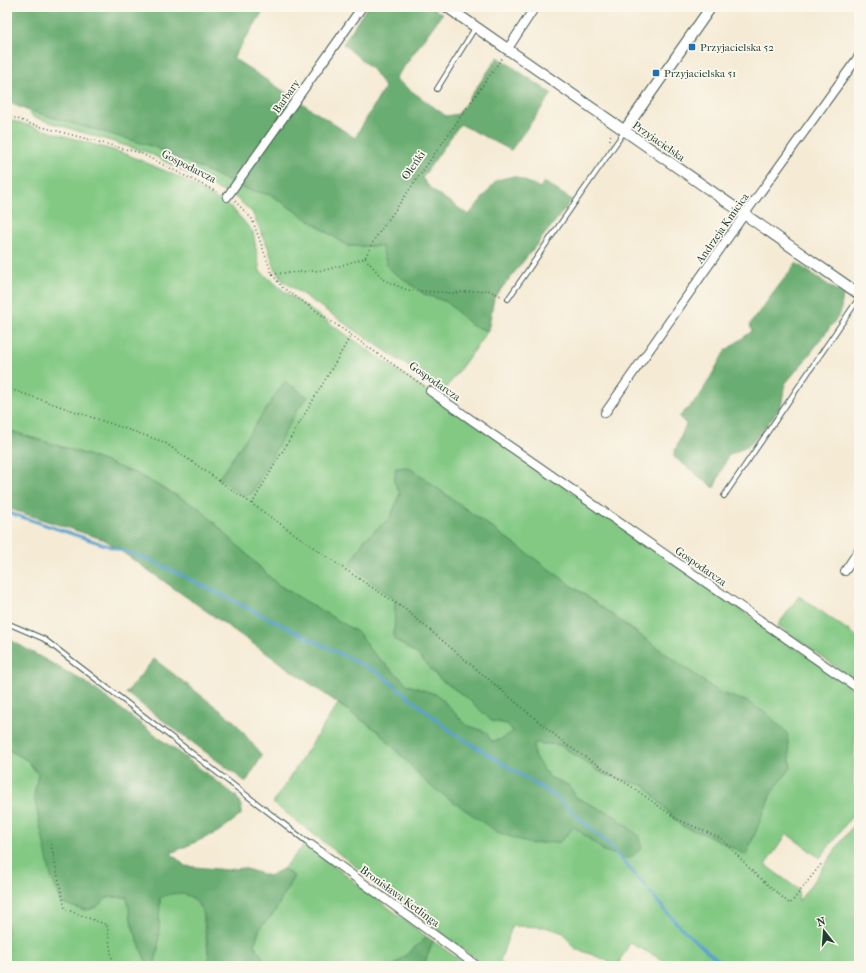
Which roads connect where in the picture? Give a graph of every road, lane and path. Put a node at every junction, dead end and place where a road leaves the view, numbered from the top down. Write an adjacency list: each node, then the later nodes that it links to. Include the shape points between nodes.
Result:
1 (362, 7): 11 (street, Barbary)
2 (447, 7): 5 (street, Przyjacielska)
3 (535, 7): 6 (street)
4 (711, 7): 10 (street)
5 (475, 27): 6 (street, Przyjacielska); 8 (lane)
6 (507, 50): 10 (street, Przyjacielska); 13 (path, Oleńki, via 374,240)
7 (859, 56): 12 (street, Andrzeja Kmicica)
8 (437, 89)
9 (7, 115): 11 (path, Gospodarcza, via 31,124 140,153)
10 (624, 131): 12 (street, Przyjacielska); 17 (lane)
11 (227, 197): 14 (path, Gospodarcza, via 236,202 252,219)
12 (744, 215): 15 (street, Przyjacielska); 21 (street, Andrzeja Kmicica)
13 (365, 258): 14 (path, via 326,270); 17 (path, via 384,280 407,290 453,293 488,290)
14 (272, 274): 18 (path, Gospodarcza, via 282,287)
15 (859, 294)
16 (859, 298): 22 (lane)
17 (508, 299)
18 (351, 335): 20 (path, Gospodarcza); 23 (path)
19 (7, 388): 23 (path, via 164,442)
20 (430, 391): 27 (street, Gospodarcza)
21 (605, 414)
22 (724, 496)
23 (252, 504): 30 (path, via 406,610 568,746 677,819 722,839 790,904)
24 (859, 550): 25 (street)
25 (845, 571)
26 (7, 623): 29 (lane, via 44,639)
27 (859, 689)
28 (51, 844): 31 (path, via 65,909 107,925)
29 (311, 845): 32 (street, Bronisława Ketlinga)
30 (822, 862)
31 (113, 966)
32 (476, 966)

